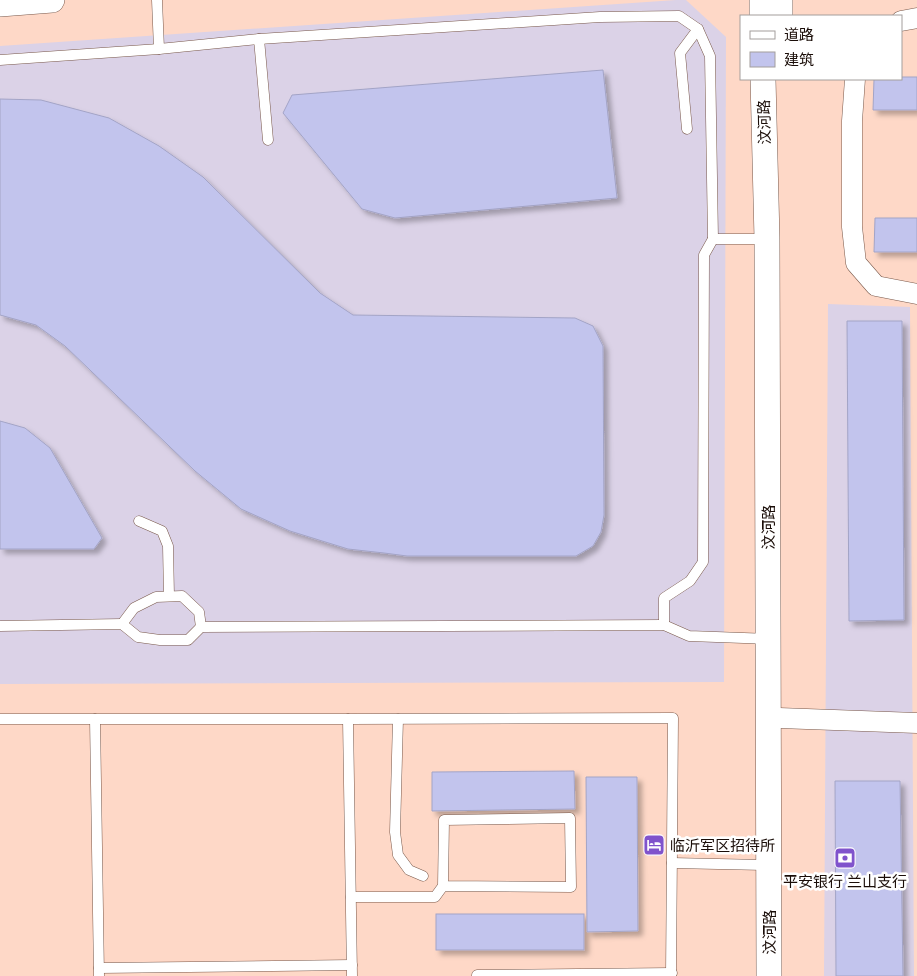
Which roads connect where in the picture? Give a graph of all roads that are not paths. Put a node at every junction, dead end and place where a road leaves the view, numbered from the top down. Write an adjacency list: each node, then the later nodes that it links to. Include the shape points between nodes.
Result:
1 (52, 0): 5 (street)
2 (157, 0): 12 (lane)
3 (762, 0): 6 (street)
4 (780, 0): 7 (street)
5 (0, 4)
6 (762, 15)
7 (780, 15)
8 (917, 18): 9 (street)
9 (902, 21)
10 (698, 29): 11 (lane, via 679,16 610,17); 17 (lane, via 680,53); 19 (lane, via 710,56)
11 (259, 39): 12 (lane); 18 (lane)
12 (159, 49): 13 (lane)
13 (0, 60)
14 (764, 80): 20 (street, 汶河路)
15 (780, 80): 29 (street, 汶河路)
16 (855, 80): 21 (street, via 852,228 856,263 876,286)
17 (687, 130)
18 (268, 140)
19 (712, 239): 20 (lane); 26 (lane, via 704,255 703,562 690,581 664,598)
20 (767, 239): 28 (street, 汶河路)
21 (917, 294)
22 (139, 521): 23 (lane, via 162,531 168,546)
23 (169, 596): 24 (lane, via 156,597 134,608); 27 (lane, via 182,596 199,612)
24 (122, 624): 25 (lane); 27 (lane, via 138,637 160,640 188,640)
25 (0, 626)
26 (664, 626): 27 (lane); 28 (lane, via 689,636)
27 (201, 627)
28 (768, 638): 36 (street, 汶河路)
29 (779, 718): 34 (street); 46 (street, 汶河路)
30 (0, 719): 31 (lane)
31 (95, 719): 32 (lane); 41 (lane)
32 (348, 719): 33 (lane); 39 (lane)
33 (398, 719): 35 (lane, via 673,718); 37 (lane, via 395,832 398,856 409,870)
34 (917, 723)
35 (672, 863): 36 (lane); 42 (lane)
36 (769, 864): 45 (street, 汶河路)
37 (423, 876)
38 (443, 886): 38 (lane, via 571,887 570,818 444,820); 39 (lane, via 434,897)
39 (351, 897): 40 (lane)
40 (352, 965): 41 (lane); 43 (lane)
41 (99, 972)
42 (672, 974): 44 (lane)
43 (352, 976)
44 (477, 976)
45 (769, 976)
46 (779, 976)

